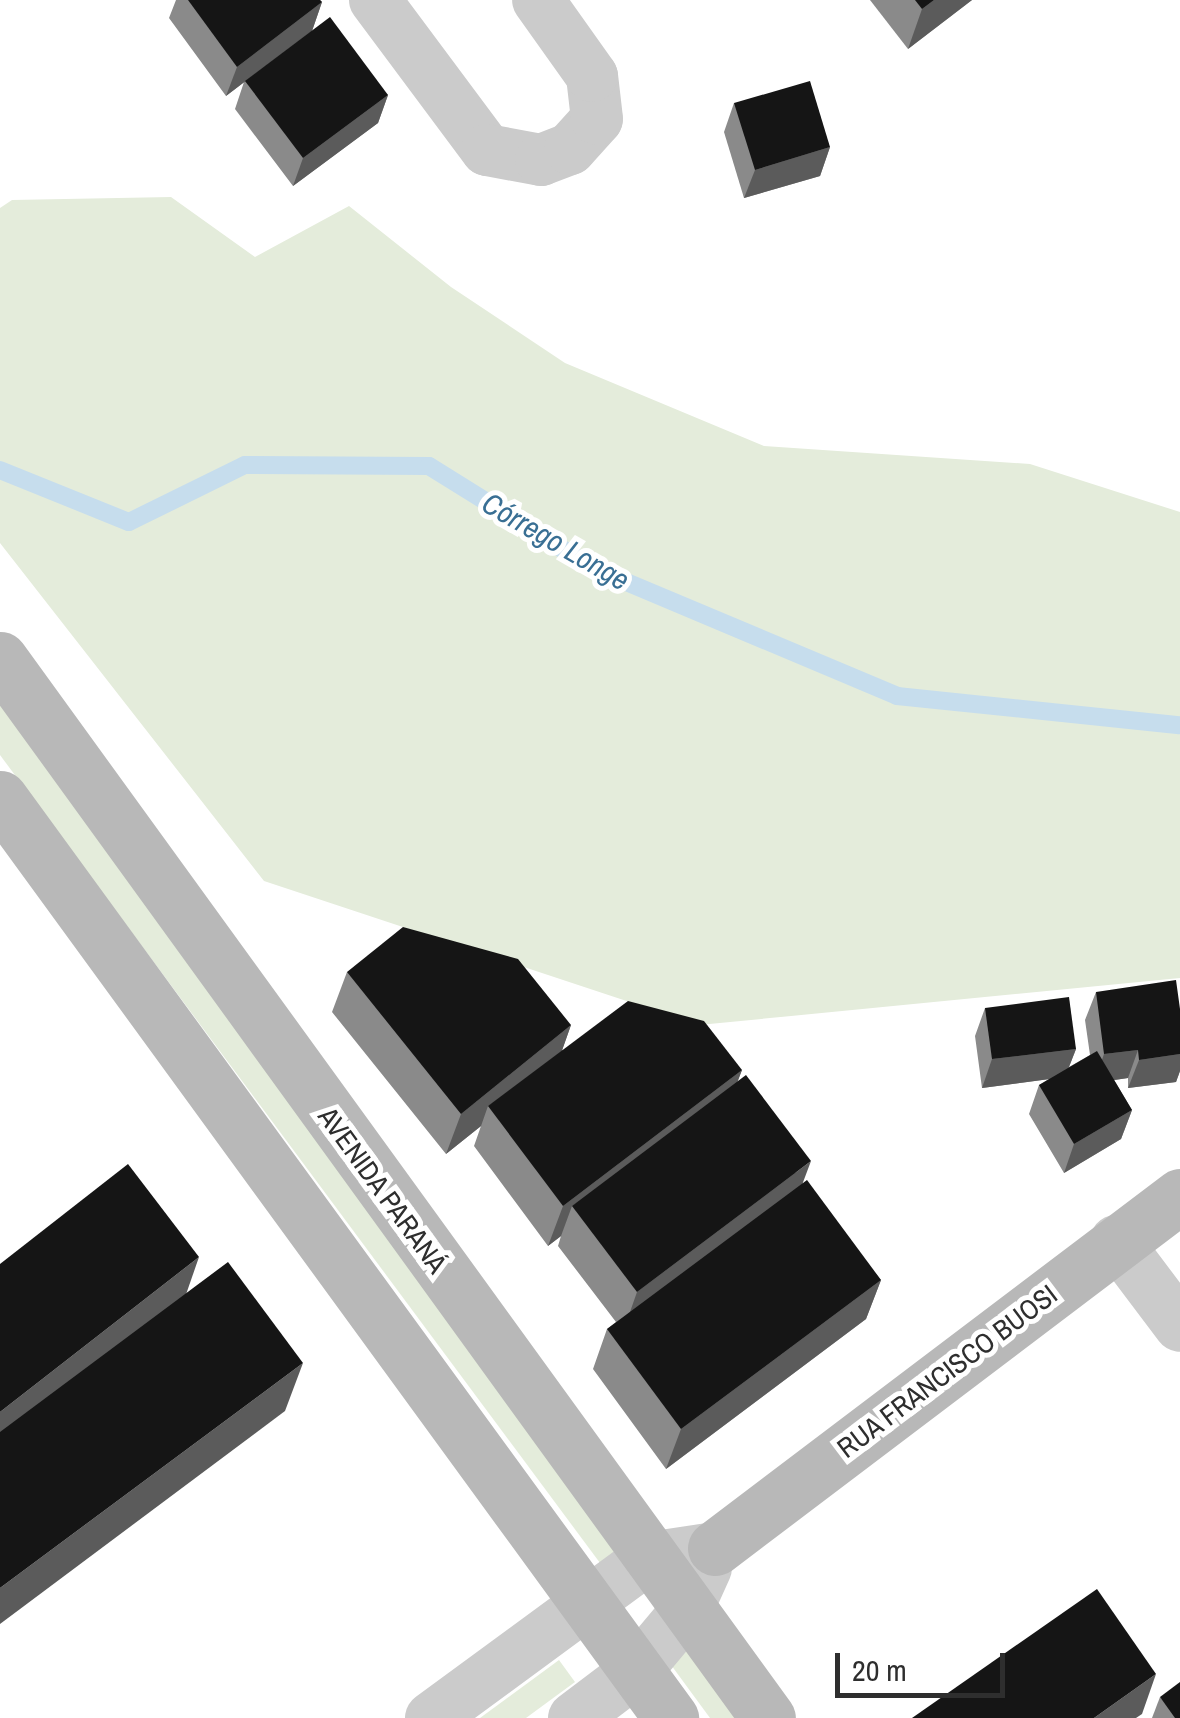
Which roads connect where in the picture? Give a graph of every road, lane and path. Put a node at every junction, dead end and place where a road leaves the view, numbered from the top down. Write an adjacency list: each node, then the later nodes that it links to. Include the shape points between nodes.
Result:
1 (375, 0): 2 (street, via 487,150 540,160 570,149 596,119 592,76)
2 (538, 0)
3 (0, 659): 9 (main road, AVENIDA PARANÁ)
4 (0, 798): 10 (main road)
5 (1180, 1196): 6 (main road, RUA FRANCISCO BUOSI)
6 (1116, 1241): 7 (street); 8 (main road, RUA FRANCISCO BUOSI)
7 (1180, 1326)
8 (715, 1548): 9 (street, RUA FRANCISCO BUOSI); 11 (street, RUA FRANCISCO BUOSI)
9 (649, 1558): 10 (street); 11 (main road, AVENIDA PARANÁ)
10 (586, 1603): 12 (main road); 13 (street)
11 (687, 1610): 12 (street, RUA FRANCISCO BUOSI); 16 (main road, AVENIDA PARANÁ)
12 (636, 1670): 14 (street, RUA FRANCISCO BUOSI); 15 (main road)
13 (431, 1718)
14 (574, 1718)
15 (671, 1718)
16 (768, 1718)

